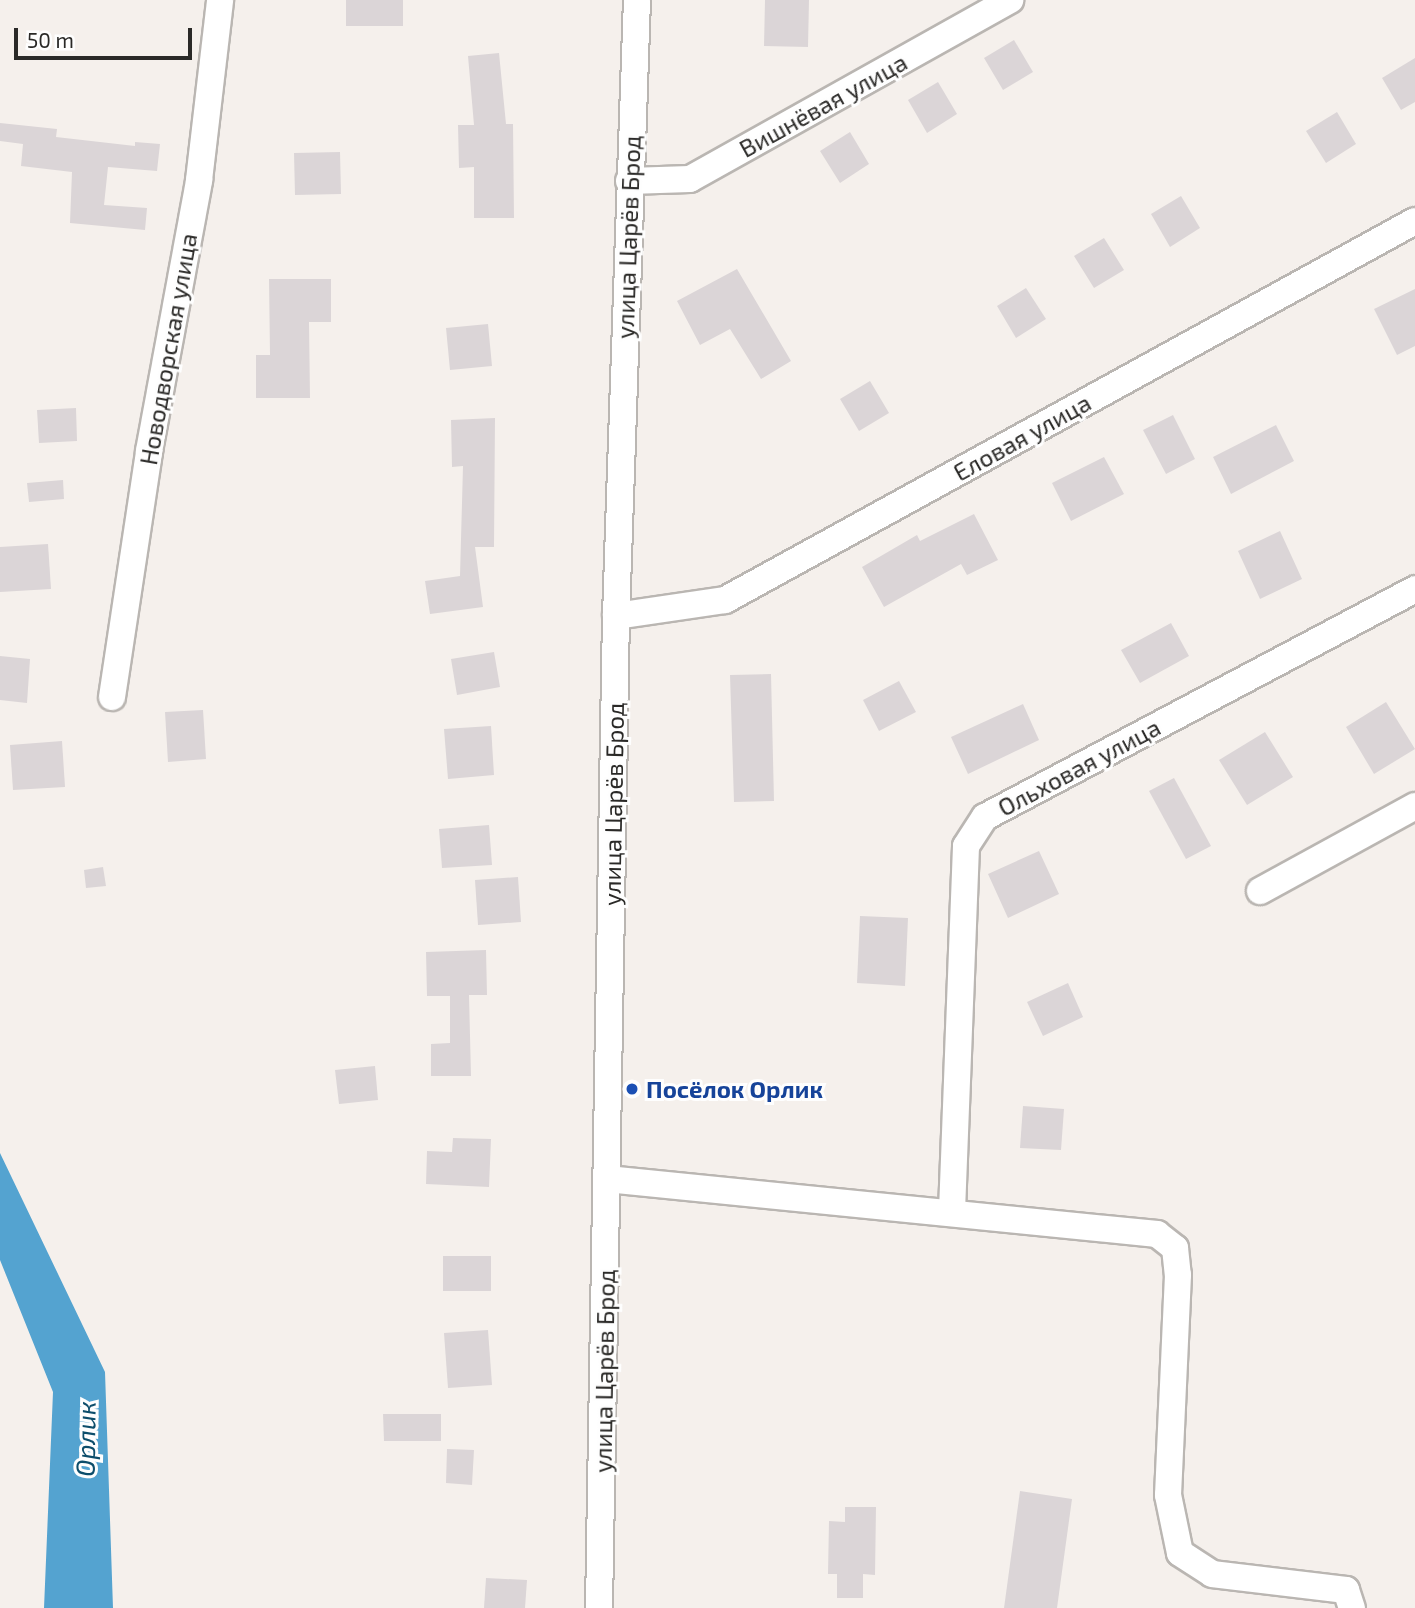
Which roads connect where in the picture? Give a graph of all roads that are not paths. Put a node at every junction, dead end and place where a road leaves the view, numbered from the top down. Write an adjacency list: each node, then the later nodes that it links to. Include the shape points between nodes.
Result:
1 (220, 0): 8 (street, Новодворская улица, via 199,180 149,452)
2 (637, 0): 4 (street, улица Царёв Брод)
3 (1010, 0): 4 (street, Вишнёвая улица, via 690,179)
4 (629, 181): 7 (street, улица Царёв Брод)
5 (1415, 221): 7 (street, Еловая улица, via 725,600)
6 (1415, 589): 12 (street, Ольховая улица, via 985,817 966,846)
7 (615, 616): 11 (street, улица Царёв Брод)
8 (112, 697)
9 (1415, 806): 10 (street)
10 (1261, 891)
11 (607, 1179): 12 (street); 13 (street, улица Царёв Брод)
12 (952, 1211): 14 (street, via 1157,1234 1175,1248 1168,1495 1180,1553 1212,1574 1346,1590)
13 (599, 1608)
14 (1352, 1608)

